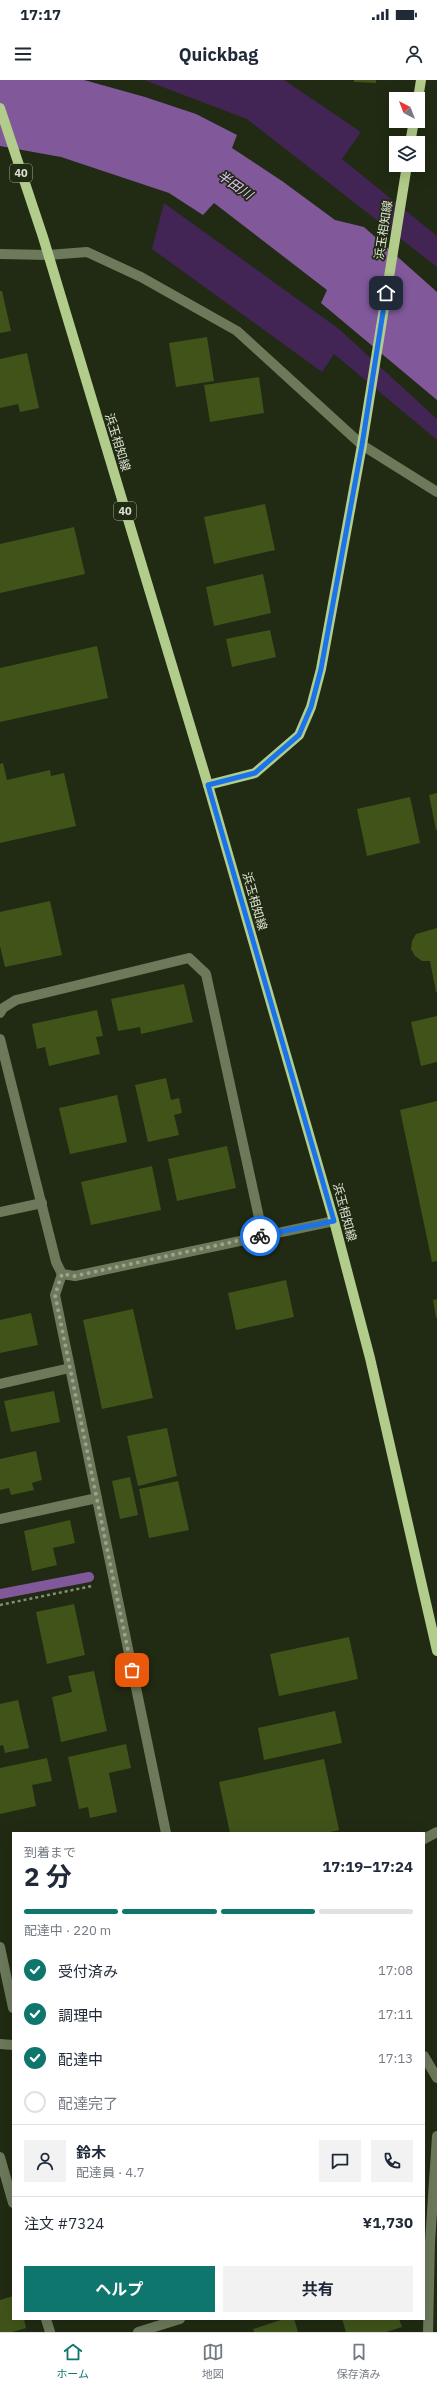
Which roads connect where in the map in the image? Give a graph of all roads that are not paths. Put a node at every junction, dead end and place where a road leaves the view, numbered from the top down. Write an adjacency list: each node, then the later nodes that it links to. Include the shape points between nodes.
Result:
1 (421, 80): 2 (main road)
2 (419, 92)
3 (0, 108): 6 (main road, 浜玉相知線 / 40)
4 (406, 172): 7 (main road, 浜玉相知線)
5 (0, 254): 6 (street)
6 (48, 255): 7 (street, via 87,252 141,276 237,331); 9 (main road, 浜玉相知線 / 40)
7 (362, 445): 8 (street); 9 (main road, 浜玉相知線, via 321,669 311,707 299,735 255,773)
8 (437, 492)
9 (208, 785): 14 (main road, 浜玉相知線 / 40)
10 (0, 1013): 15 (street, via 16,1000 189,958 206,974)
11 (0, 1039): 12 (street)
12 (42, 1203): 13 (street); 16 (street, via 56,1262)
13 (0, 1212)
14 (334, 1221): 15 (street); 21 (main road, 浜玉相知線 / 40, via 370,1358)
15 (263, 1236): 16 (street, via 75,1276)
16 (62, 1274): 17 (street, via 55,1295)
17 (70, 1368): 18 (street); 19 (street)
18 (0, 1384)
19 (97, 1498): 20 (street); 22 (street)
20 (0, 1518)
21 (437, 1651)
22 (166, 1832)
23 (437, 1832): 24 (street)
24 (425, 1838)
25 (0, 1947): 26 (street)
26 (12, 2003)
27 (0, 2044): 28 (street)
28 (12, 2045)
29 (425, 2058): 30 (street)
30 (437, 2078)
31 (437, 2136): 34 (street)
32 (0, 2157): 33 (street)
33 (12, 2199)
34 (427, 2243): 39 (street)
35 (46, 2320): 37 (street)
36 (177, 2320): 38 (street)
37 (50, 2332)
38 (138, 2332)
39 (428, 2332)

